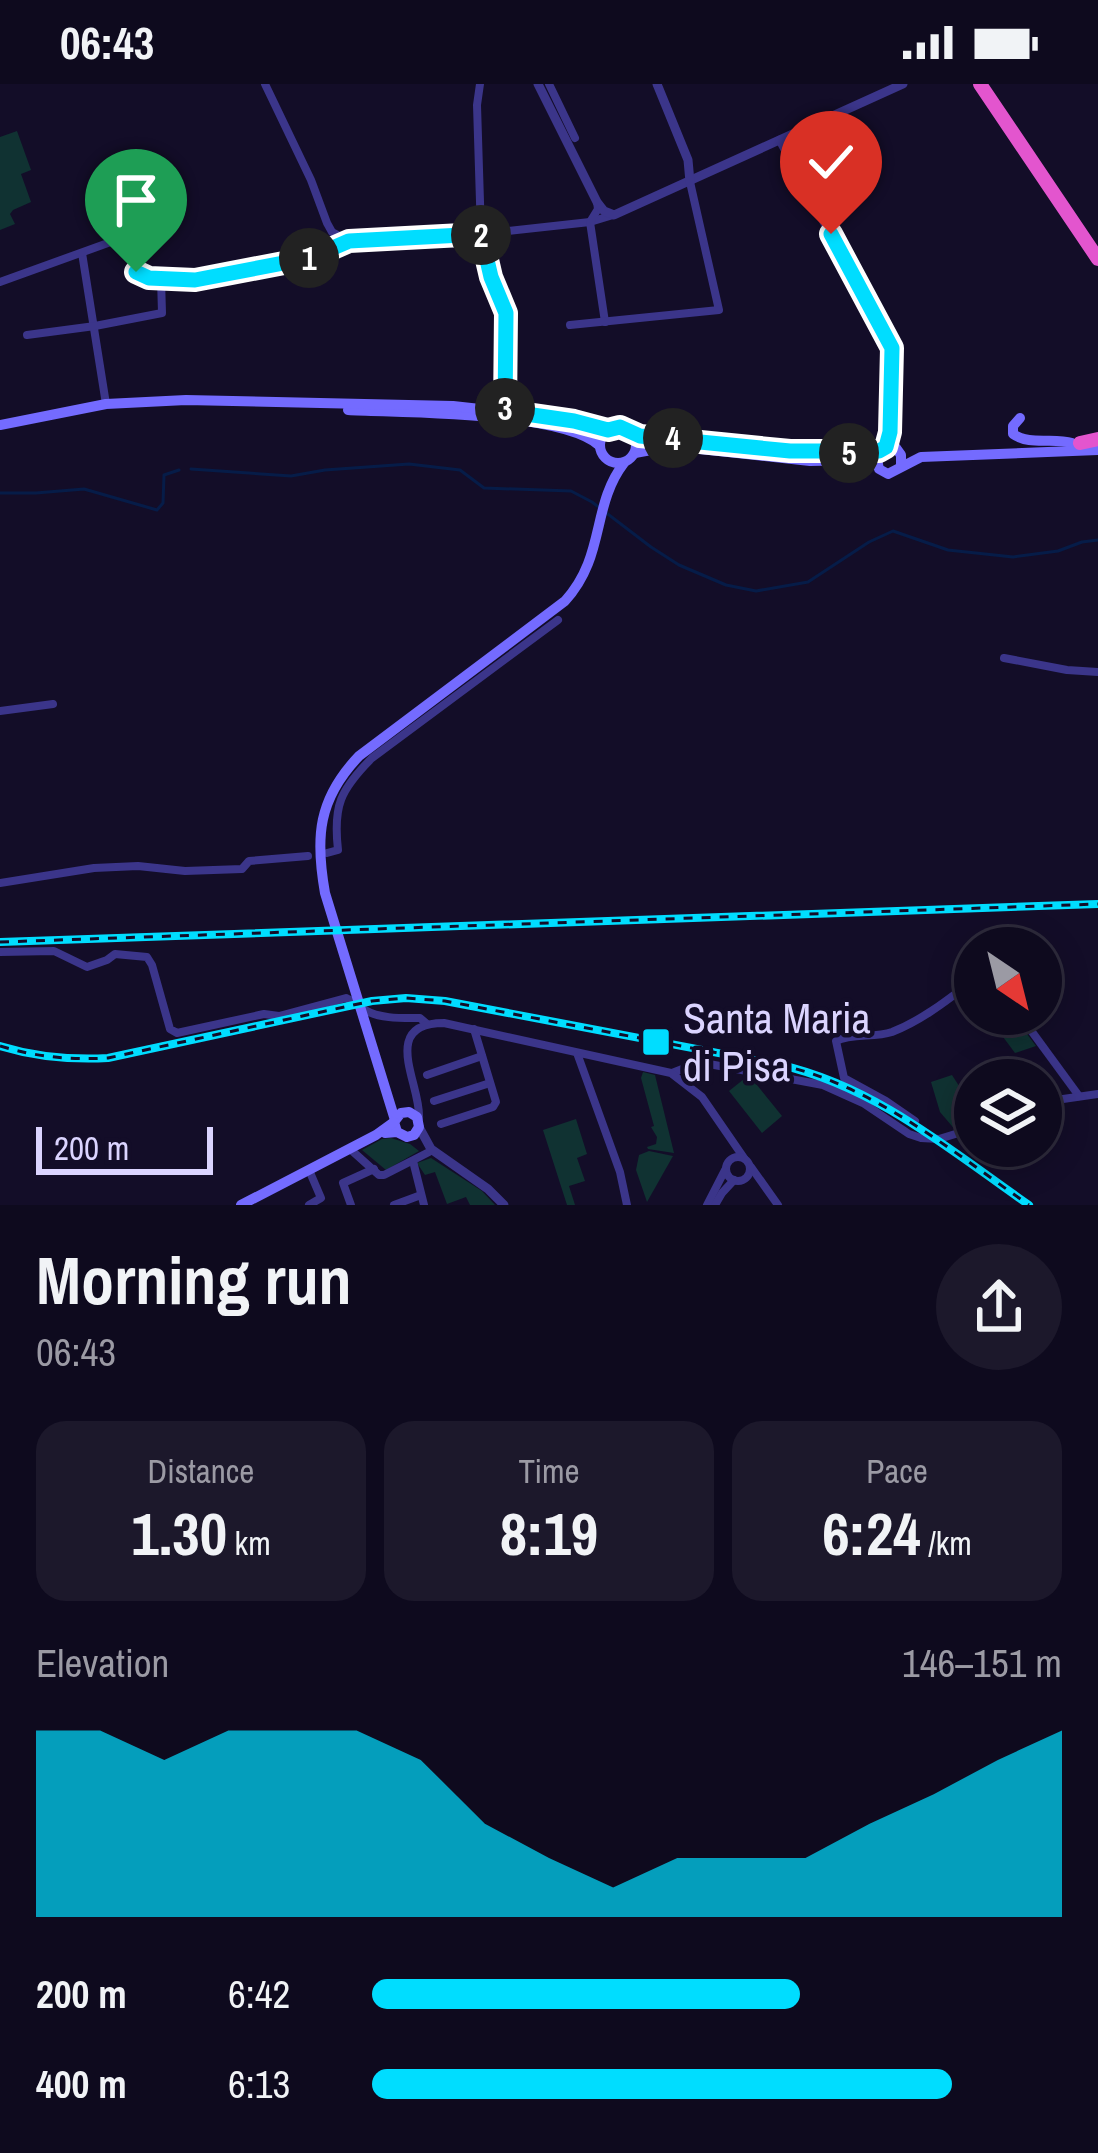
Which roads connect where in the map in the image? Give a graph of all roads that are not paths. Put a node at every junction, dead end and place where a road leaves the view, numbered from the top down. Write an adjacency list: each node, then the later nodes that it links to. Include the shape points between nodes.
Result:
1 (265, 84): 17 (street, via 327,224)
2 (480, 84): 16 (street)
3 (538, 84): 13 (street)
4 (549, 84): 8 (street)
5 (657, 84): 10 (street)
6 (903, 84): 9 (street)
7 (985, 84): 18 (highway); 20 (highway)
8 (574, 138)
9 (780, 140): 11 (street); 36 (street, via 892,348)
10 (688, 160): 11 (street); 12 (street)
11 (711, 172): 12 (street)
12 (690, 182): 14 (street); 23 (street, via 719,310)
13 (597, 202): 14 (street); 15 (street)
14 (614, 215): 15 (street)
15 (590, 222): 16 (street); 23 (street)
16 (481, 234): 17 (street); 29 (street, via 506,313)
17 (349, 241): 21 (street, via 275,266)
18 (1098, 245)
19 (82, 253): 21 (street, via 126,240 136,272); 22 (street); 25 (street)
20 (1098, 259)
21 (160, 279): 25 (street, via 162,313)
22 (0, 281)
23 (605, 322): 24 (street)
24 (570, 325)
25 (94, 326): 26 (street); 27 (street)
26 (28, 335)
27 (106, 404): 28 (main road); 29 (main road)
28 (74, 410): 31 (main road); 35 (main road, via 469,415 584,434)
29 (505, 411): 32 (main road)
30 (1020, 418): 34 (main road, via 1012,430 1022,440)
31 (0, 425)
32 (608, 430): 33 (main road); 35 (main road)
33 (631, 432): 36 (main road, via 790,451); 37 (main road)
34 (1090, 445): 36 (main road); 39 (main road, via 921,457)
35 (603, 452): 38 (main road); 40 (main road)
36 (887, 452): 37 (main road, via 869,461 673,446); 39 (main road, via 902,455); 39 (main road, via 888,474)
37 (634, 454): 38 (main road)
38 (624, 463): 40 (main road)
39 (901, 466)
40 (609, 486): 43 (main road, via 579,586)
41 (558, 620): 43 (street)
42 (1004, 658): 44 (street)
43 (483, 668): 47 (street, via 356,773 338,808 338,850); 64 (main road, via 359,756 323,809 325,893)
44 (1098, 672)
45 (53, 704): 46 (street)
46 (0, 711)
47 (326, 854)
48 (308, 856): 49 (street, via 250,861 242,869 94,868)
49 (0, 883)
50 (0, 952): 52 (street, via 54,951 87,968 115,954 147,957 177,1033 346,998 369,1012)
51 (954, 995): 67 (street, via 892,1031 836,1041 844,1078)
52 (427, 1024): 53 (street); 68 (street, via 405,1054 420,1108)
53 (474, 1028): 55 (street); 56 (street)
54 (1034, 1035): 63 (street)
55 (577, 1053): 58 (street); 90 (street)
56 (482, 1056): 59 (street); 61 (street)
57 (709, 1064): 58 (street); 60 (street); 70 (street, via 823,1085 914,1136)
58 (671, 1073): 60 (street)
59 (427, 1075)
60 (682, 1079): 72 (street)
61 (490, 1083): 66 (street); 69 (street, via 493,1107)
62 (1098, 1094): 63 (street)
63 (1079, 1096): 65 (street)
64 (388, 1098): 68 (main road); 71 (main road)
65 (1062, 1100)
66 (434, 1101)
67 (916, 1121)
68 (407, 1123): 71 (main road); 74 (street); 76 (street)
69 (441, 1124)
70 (954, 1134)
71 (376, 1135): 73 (main road)
72 (727, 1136): 77 (street); 78 (street)
73 (350, 1149): 79 (street); 80 (main road)
74 (429, 1152): 75 (street); 76 (street)
75 (412, 1160): 79 (street, via 384,1175); 83 (street)
76 (446, 1161): 89 (street)
77 (747, 1162): 78 (street, via 733,1158); 81 (street, via 750,1172); 82 (street)
78 (727, 1166): 81 (street); 91 (street)
79 (374, 1169): 87 (street, via 343,1183)
80 (309, 1170): 84 (street); 85 (main road)
81 (738, 1180): 82 (street); 91 (street)
82 (766, 1188): 92 (street)
83 (423, 1200): 88 (street)
84 (322, 1202): 86 (street)
85 (241, 1205)
86 (309, 1205)
87 (351, 1205)
88 (394, 1205)
89 (504, 1205)
90 (627, 1205)
91 (711, 1205)
92 (778, 1205)

